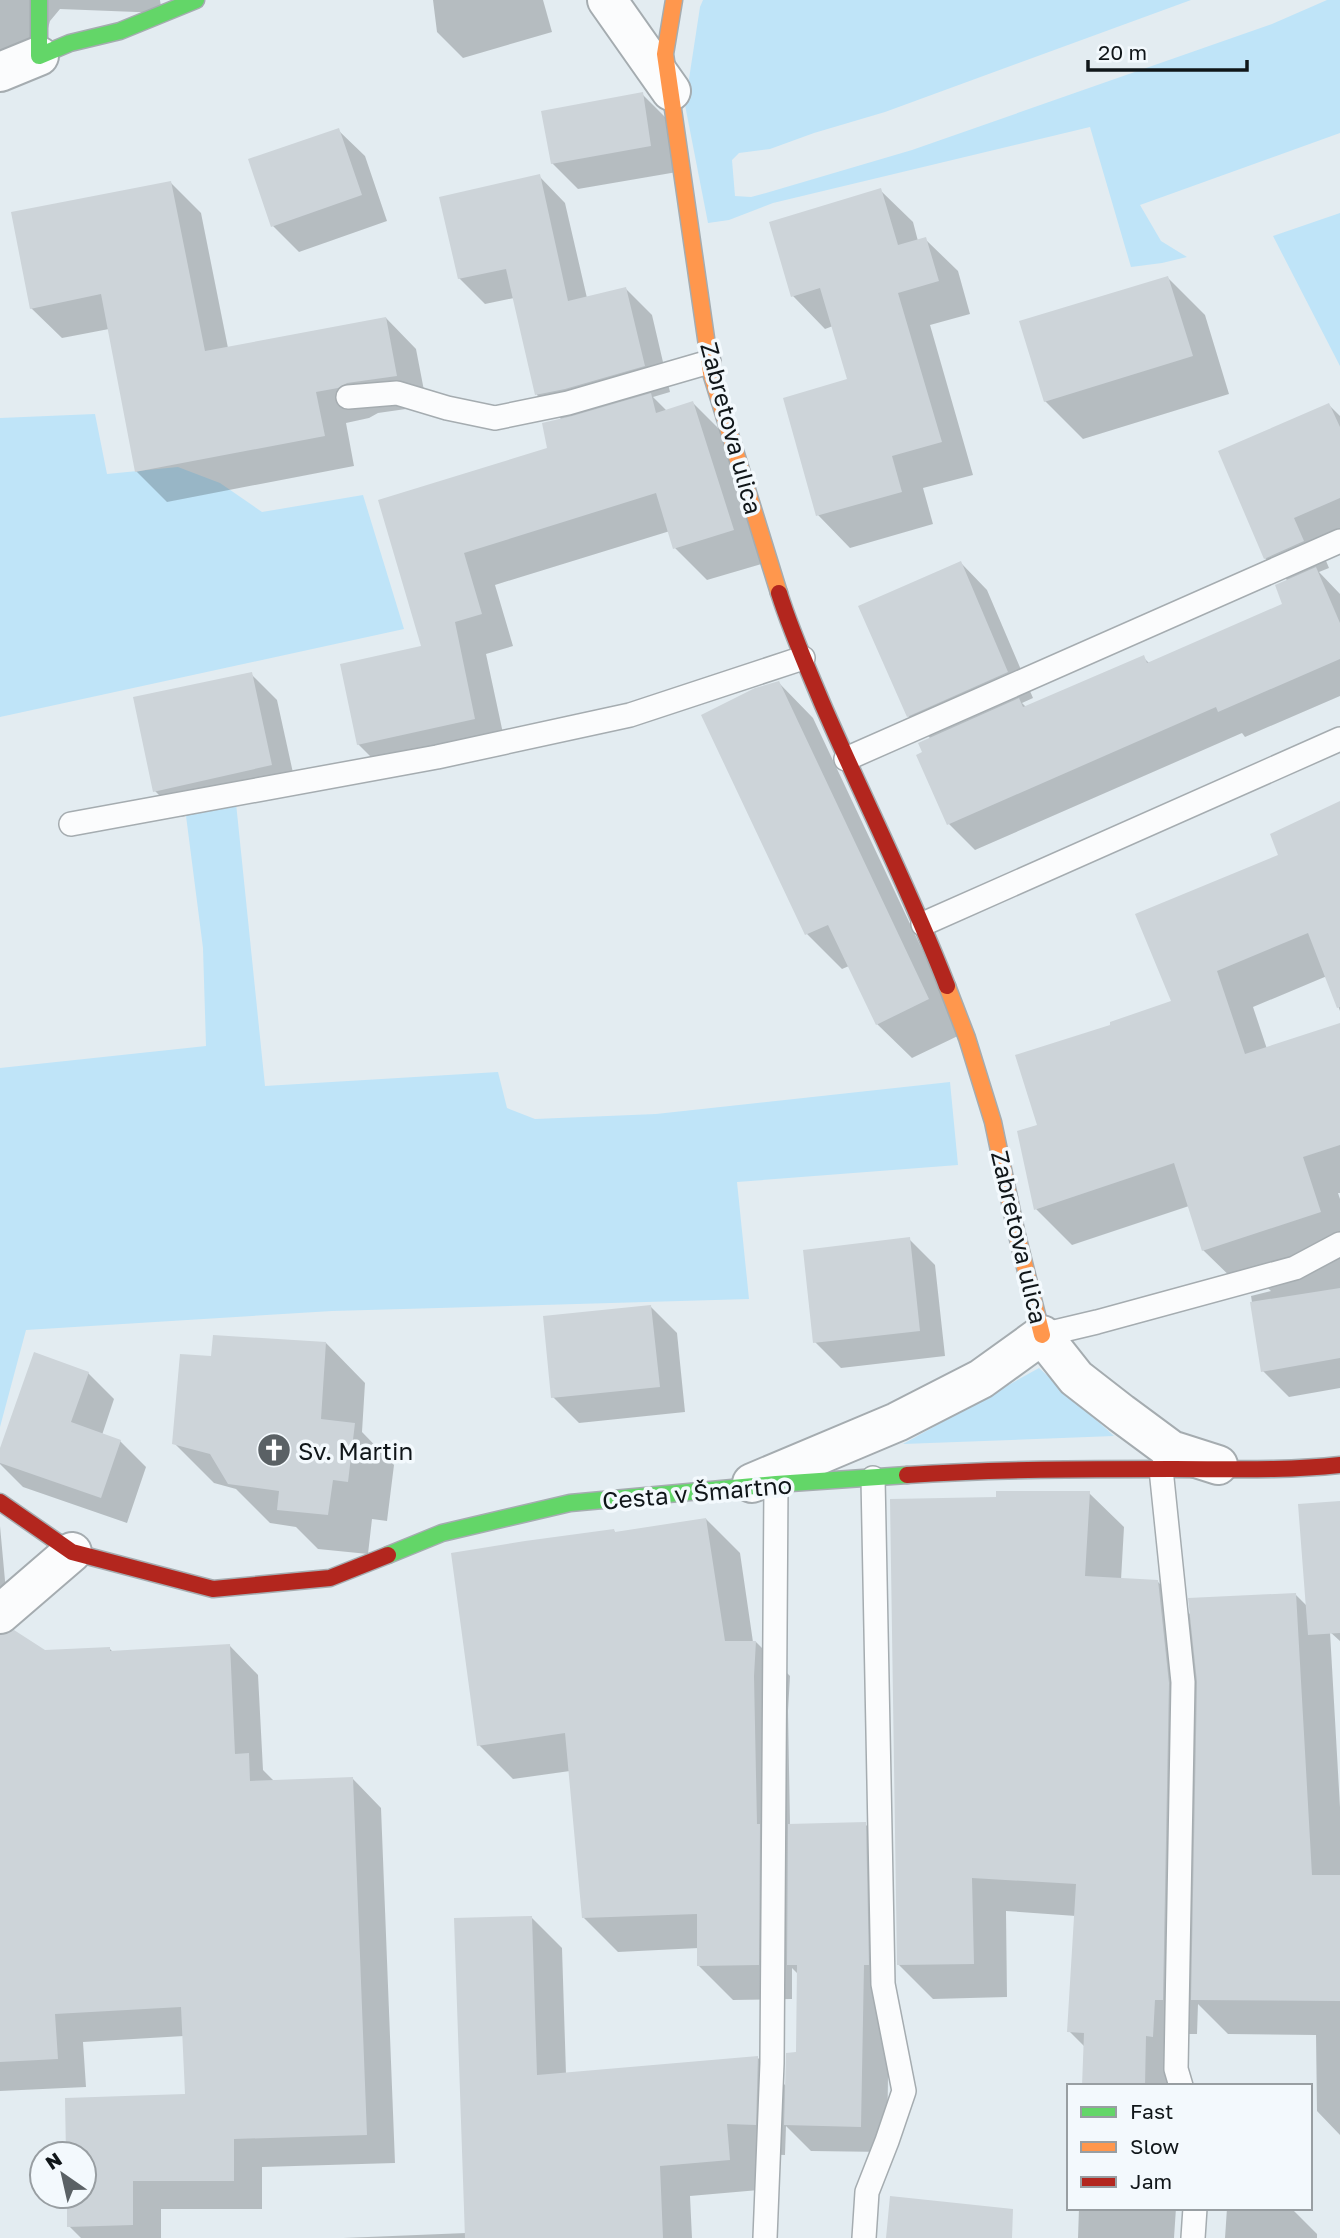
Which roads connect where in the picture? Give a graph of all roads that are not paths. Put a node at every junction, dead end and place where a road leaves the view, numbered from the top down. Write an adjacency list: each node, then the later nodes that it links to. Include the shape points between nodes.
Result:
1 (39, 0): 5 (street)
2 (196, 0): 5 (street, via 120,31)
3 (607, 0): 7 (street)
4 (674, 0): 7 (street, Zabretova ulica, via 666,54)
5 (39, 56): 6 (street)
6 (0, 72)
7 (671, 91): 8 (street, Zabretova ulica)
8 (709, 362): 9 (lane, via 568,403 495,418 397,393); 11 (street, Zabretova ulica, via 785,614)
9 (348, 397)
10 (1340, 541): 13 (lane)
11 (803, 658): 13 (street, Zabretova ulica); 14 (lane, via 630,715 437,757)
12 (1340, 739): 15 (lane)
13 (846, 759): 15 (street, Zabretova ulica)
14 (71, 824)
15 (923, 923): 17 (street, Zabretova ulica, via 993,1122)
16 (1340, 1244): 17 (lane, Zabretova ulica, via 1295,1268)
17 (1042, 1335): 20 (street, via 1076,1378 1171,1450); 22 (street, via 981,1380)
18 (1340, 1465): 20 (street, Cesta v Šmartno)
19 (1161, 1469): 20 (street, Cesta v Šmartno); 21 (street, Cesta v Šmartno, via 993,1469); 26 (lane, via 1183,1682 1176,2069)
20 (1230, 1469)
21 (873, 1478): 22 (street, Cesta v Šmartno); 29 (lane, via 883,1984 904,2091 867,2192)
22 (759, 1486): 24 (street, Cesta v Šmartno, via 569,1503 442,1534 330,1578 212,1589); 28 (lane, via 772,2063)
23 (0, 1502): 24 (street, Cesta v Šmartno)
24 (72, 1552): 25 (street)
25 (0, 1614)
26 (1180, 2084)
27 (1195, 2210): 30 (lane)
28 (765, 2238)
29 (864, 2238)
30 (1193, 2238)

